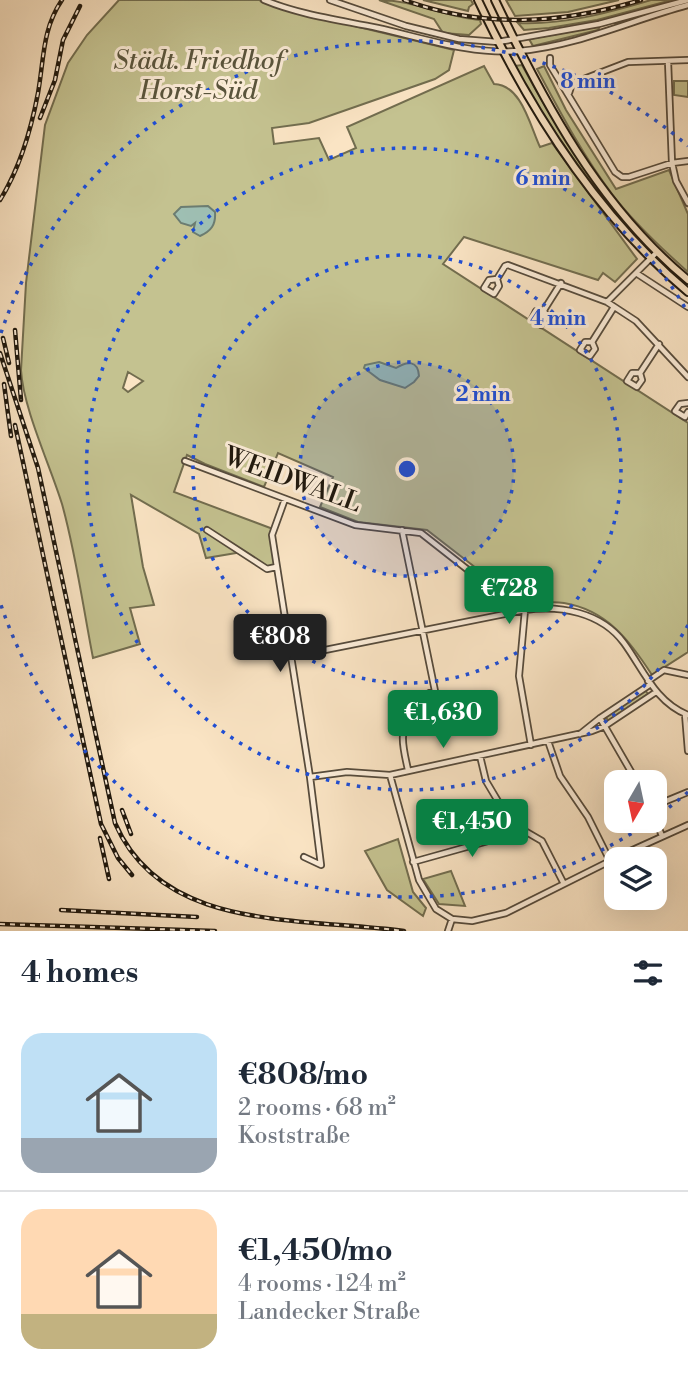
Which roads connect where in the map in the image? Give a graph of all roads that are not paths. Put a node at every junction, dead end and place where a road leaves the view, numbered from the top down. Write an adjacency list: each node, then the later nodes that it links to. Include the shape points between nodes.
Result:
1 (264, 0): 9 (street, via 428,40)
2 (330, 0): 7 (street, via 458,39)
3 (478, 0): 7 (main road)
4 (495, 0): 6 (main road)
5 (688, 3): 6 (street); 8 (street, via 565,42)
6 (513, 39): 7 (street); 8 (main road)
7 (498, 42): 9 (main road)
8 (520, 51): 9 (street); 17 (main road, via 590,171)
9 (503, 52): 18 (main road, via 567,157 607,211)
10 (550, 58): 13 (street)
11 (688, 60): 12 (street)
12 (668, 61): 13 (street, via 619,64 576,82); 15 (street)
13 (569, 94): 15 (street, via 622,177)
14 (688, 161): 15 (street)
15 (672, 163): 16 (street)
16 (688, 203)
17 (657, 252): 18 (street); 21 (main road)
18 (651, 258): 19 (street); 23 (main road)
19 (636, 273): 24 (street); 26 (street)
20 (497, 279): 22 (street, via 508,265)
21 (688, 280)
22 (561, 283): 24 (street); 27 (street)
23 (688, 292)
24 (607, 302): 25 (street)
25 (614, 307): 28 (street); 29 (street)
26 (688, 307)
27 (544, 310)
28 (592, 342)
29 (659, 344): 30 (street); 31 (street)
30 (640, 373)
31 (688, 377)
32 (688, 403): 33 (street, via 675,411 685,417)
33 (688, 412)
34 (185, 460): 35 (street, WEIDWALL)
35 (285, 499): 37 (street, WEIDWALL, via 355,525); 38 (street, via 272,535)
36 (207, 530): 38 (street, via 267,569)
37 (402, 530): 39 (street, WEIDWALL, via 426,536 483,581 514,590); 40 (street)
38 (276, 567): 41 (street)
39 (525, 610): 40 (street); 43 (street, via 561,608 604,624 625,645); 50 (street, via 519,676)
40 (424, 629): 41 (street); 53 (street, via 435,691 417,701 404,731)
41 (290, 657): 56 (street)
42 (688, 675): 43 (street, via 664,670)
43 (649, 683): 44 (street); 46 (street)
44 (656, 692): 45 (street); 47 (street)
45 (687, 714): 51 (street)
46 (600, 718): 47 (street); 48 (street)
47 (605, 726): 48 (street); 54 (street)
48 (579, 734): 49 (street)
49 (548, 741): 50 (street); 66 (street, via 560,776)
50 (531, 745): 52 (street)
51 (688, 751)
52 (480, 756): 53 (street); 59 (street, via 486,780)
53 (408, 770): 55 (street)
54 (630, 770)
55 (390, 775): 56 (street, via 347,772); 68 (street)
56 (310, 777): 67 (street, via 321,865)
57 (688, 792): 58 (street)
58 (667, 801)
59 (511, 824): 61 (street); 63 (street)
60 (688, 825): 64 (street)
61 (524, 831): 63 (street); 70 (street, via 542,841)
62 (661, 833): 64 (street)
63 (508, 836): 68 (street)
64 (662, 836): 65 (street)
65 (638, 847)
66 (604, 848)
67 (304, 857)
68 (413, 862): 71 (street, via 426,895 436,909)
69 (604, 863): 70 (street)
70 (564, 884): 71 (street, via 506,913 472,921)
71 (452, 919): 72 (street)
72 (448, 929)

